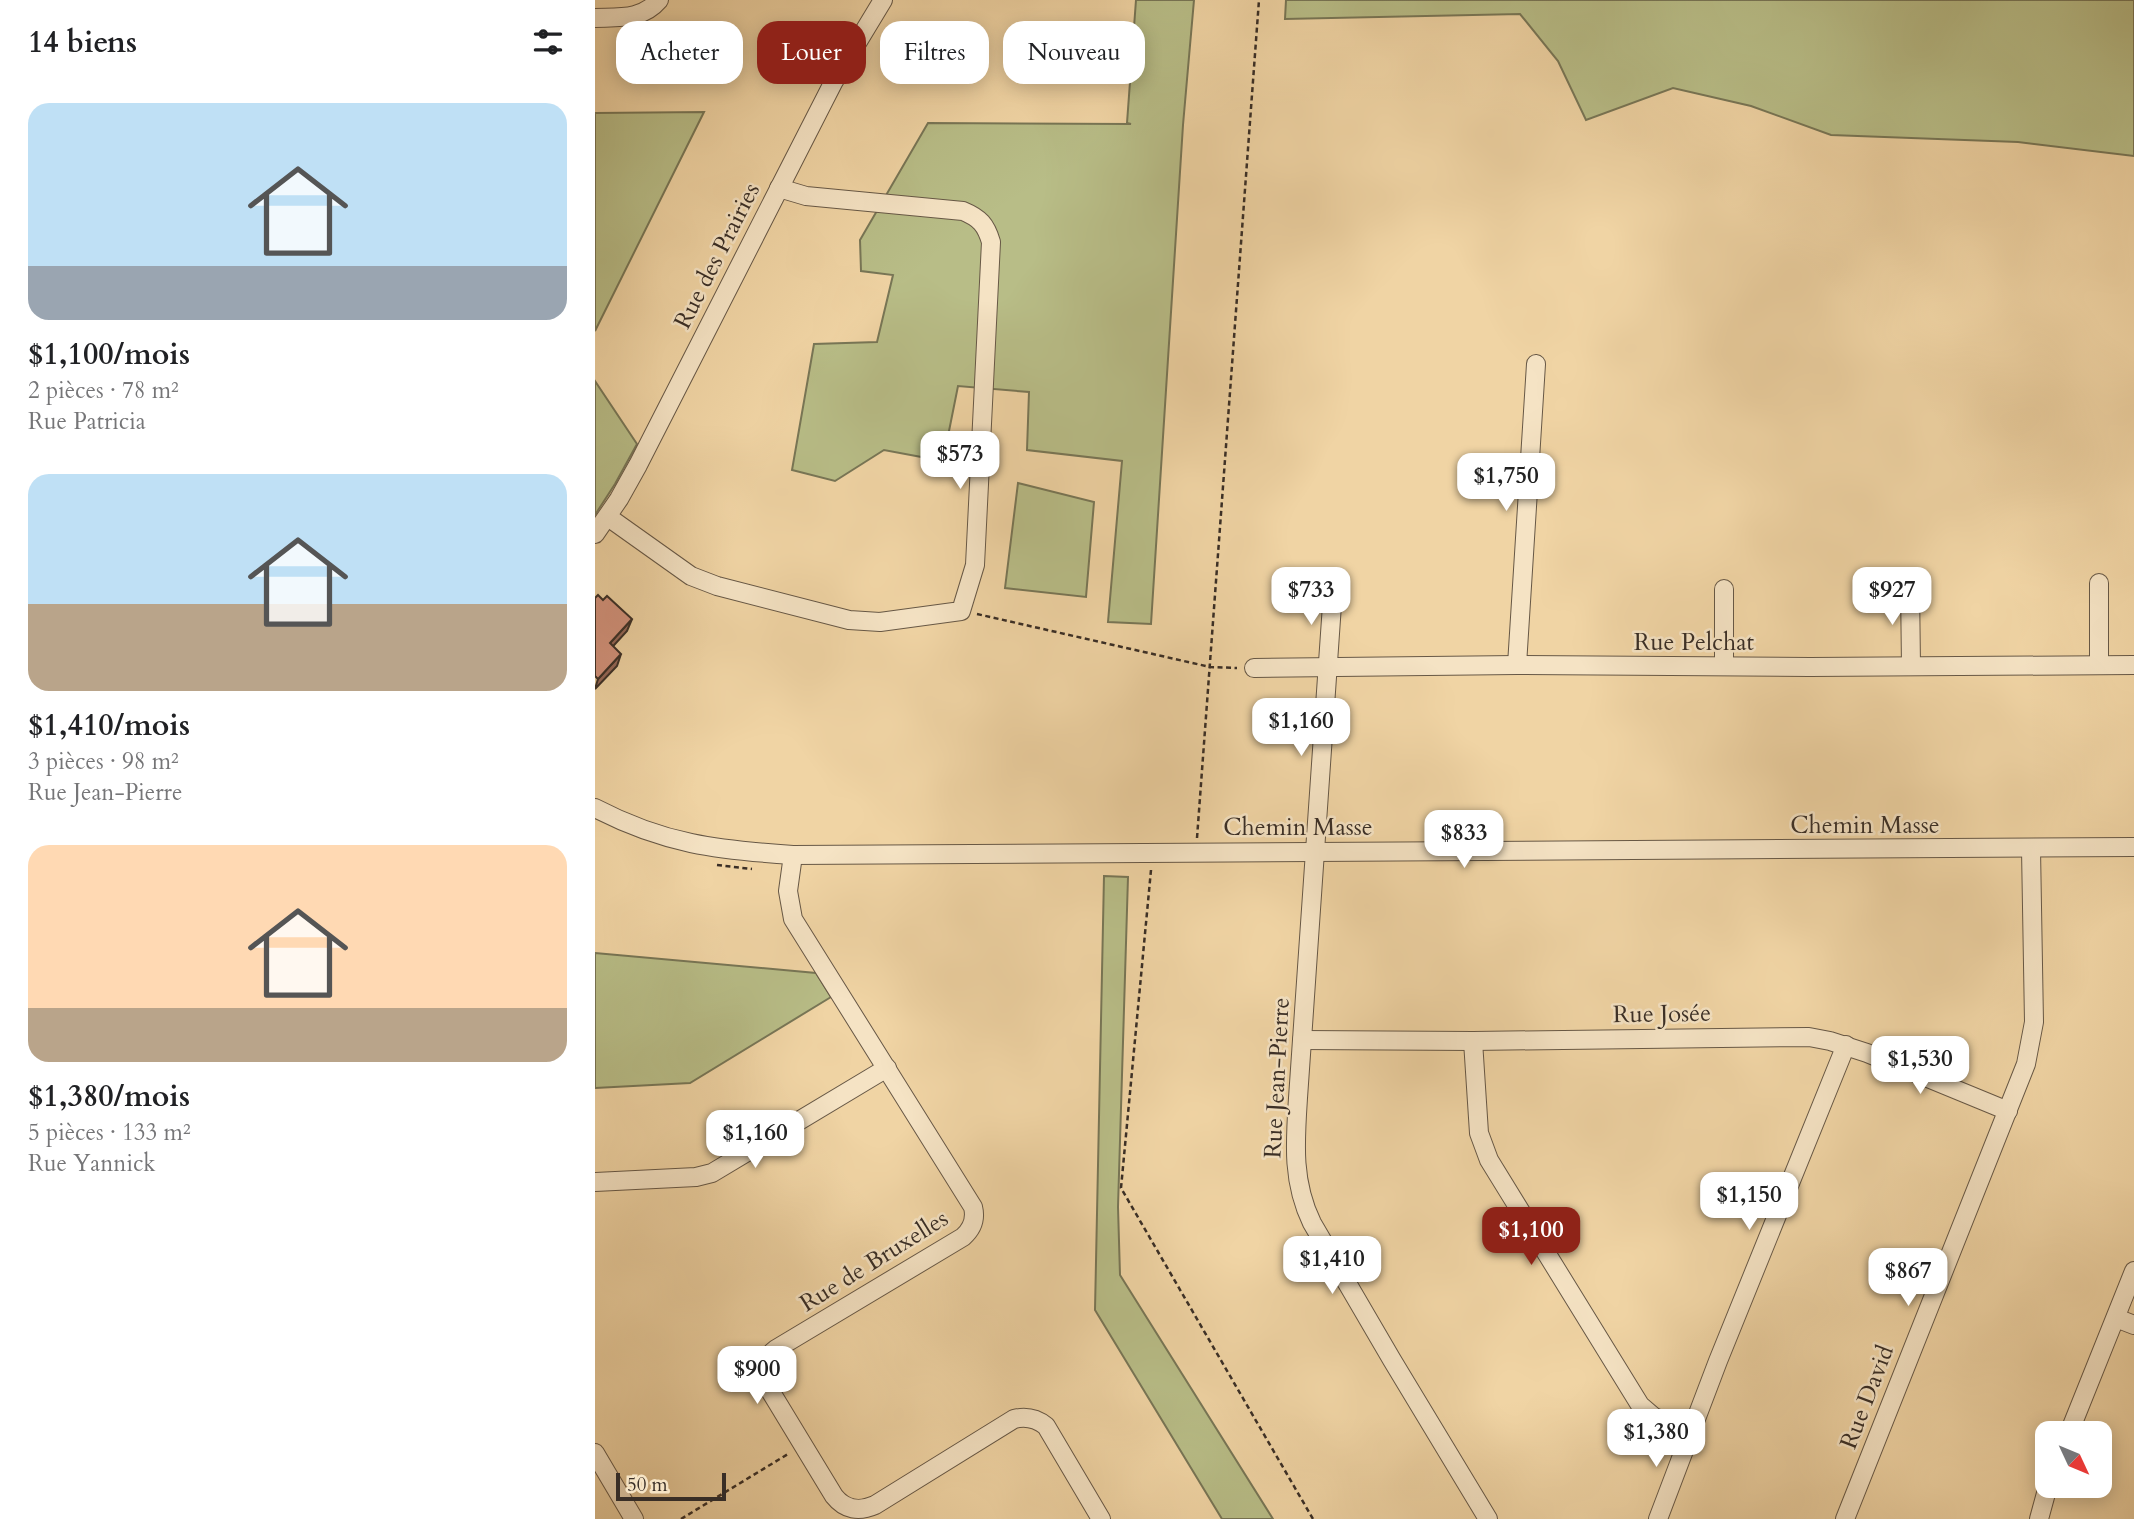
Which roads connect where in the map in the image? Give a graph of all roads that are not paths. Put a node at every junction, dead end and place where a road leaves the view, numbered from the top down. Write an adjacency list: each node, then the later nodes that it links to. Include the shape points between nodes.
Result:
1 (659, 0): 3 (street, via 632,18)
2 (883, 0): 4 (street, Rue des Prairies, via 834,81)
3 (595, 18)
4 (779, 188): 6 (street, Rue des Prairies); 6 (street, via 806,196 963,211 986,226 991,242 975,565 961,611 880,622 849,621 717,586 691,576)
5 (1535, 364): 13 (street)
6 (608, 517): 7 (street, Rue des Prairies)
7 (595, 534)
8 (2099, 583): 14 (street)
9 (1910, 587): 16 (street)
10 (1724, 589): 15 (street)
11 (1333, 590): 18 (street, Rue Jean-Pierre)
12 (2134, 664): 14 (street, Rue Pelchat)
13 (1517, 665): 15 (street, Rue Pelchat); 18 (street, Rue Pelchat)
14 (2099, 665): 16 (street, Rue Pelchat)
15 (1724, 666): 16 (street, Rue Pelchat)
16 (1912, 666)
17 (1254, 668): 18 (street, Rue Pelchat)
18 (1327, 668): 22 (street, Rue Jean-Pierre)
19 (595, 808): 23 (street, Chemin Masse, via 673,840)
20 (2134, 848): 21 (street, Chemin Masse)
21 (2031, 849): 22 (street, Chemin Masse); 28 (street, Rue David, via 2033,1031)
22 (1315, 851): 23 (street, Chemin Masse); 24 (street, Rue Jean-Pierre)
23 (793, 855): 27 (street, Rue de Bruxelles, via 788,891 793,919)
24 (1302, 1040): 25 (street, Rue Josée); 39 (street, Rue Jean-Pierre, via 1296,1169 1307,1213)
25 (1473, 1041): 26 (street, Rue Josée, via 1798,1037); 34 (street, via 1479,1133 1489,1160 1640,1405 1654,1418)
26 (1846, 1045): 28 (street, Rue Josée); 34 (street)
27 (887, 1068): 29 (street, via 712,1173); 38 (street, Rue de Bruxelles, via 973,1207 968,1233 770,1354 763,1371 766,1384 842,1505 863,1509 874,1505 1014,1419 1034,1419 1051,1432)
28 (2008, 1111): 41 (street, Rue David)
29 (595, 1182)
30 (2134, 1271): 31 (street)
31 (2116, 1318): 32 (street); 33 (street)
32 (2134, 1325)
33 (2074, 1421)
34 (1691, 1433): 40 (street)
35 (595, 1453): 37 (street)
36 (2045, 1498): 42 (street)
37 (634, 1519)
38 (1101, 1519)
39 (1488, 1519)
40 (1658, 1519)
41 (1845, 1519)
42 (2039, 1519)

